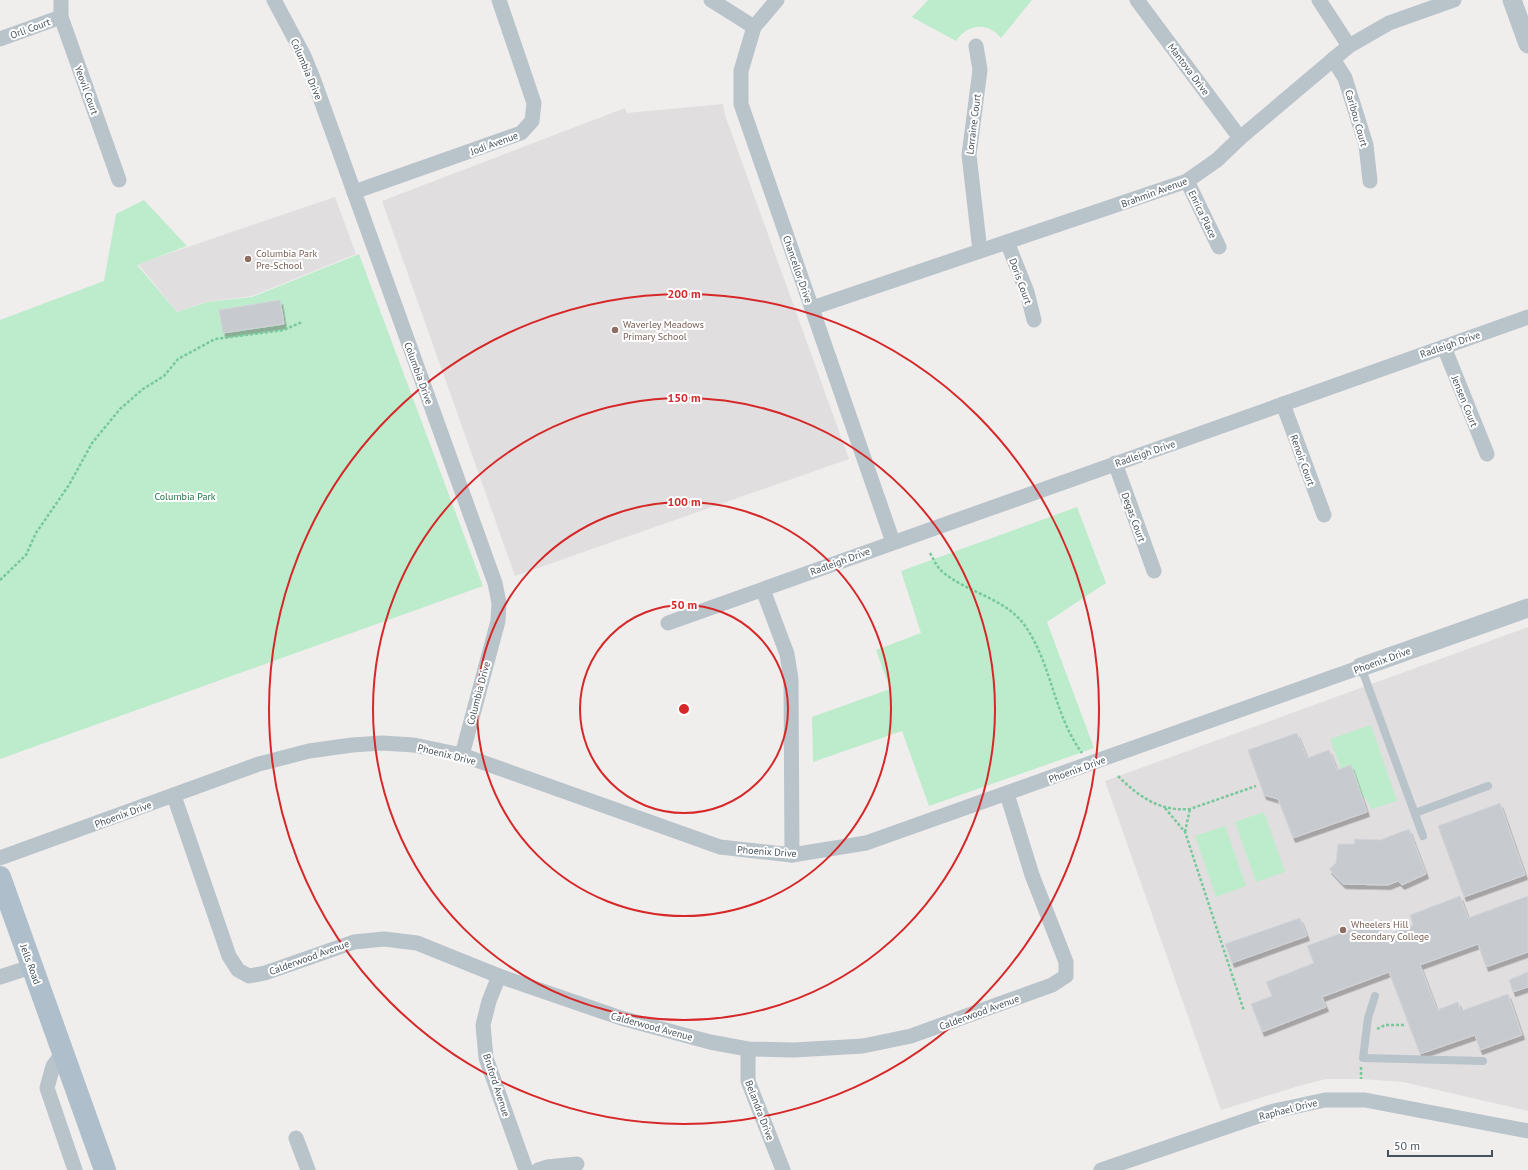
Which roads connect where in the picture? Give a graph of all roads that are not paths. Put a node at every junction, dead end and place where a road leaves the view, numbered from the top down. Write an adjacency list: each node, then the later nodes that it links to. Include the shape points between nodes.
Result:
1 (61, 0): 10 (street, Yeovil Court)
2 (274, 0): 21 (street, Columbia Drive, via 304,56)
3 (499, 0): 21 (street, Jodi Avenue, via 534,103 532,121 521,133)
4 (711, 0): 11 (street)
5 (777, 0): 11 (street, Chancellor Drive)
6 (1137, 0): 17 (street, Mantova Drive)
7 (1319, 0): 15 (street)
8 (1454, 0): 15 (street, Brahmin Avenue, via 1389,23)
9 (1512, 0): 13 (street)
10 (61, 17): 12 (street, Orli Court); 18 (street, Yeovil Court)
11 (754, 27): 25 (street, Chancellor Drive, via 741,71 741,104)
12 (0, 39)
13 (1528, 44)
14 (976, 46): 24 (street, Lorraine Court, via 980,70 969,155)
15 (1349, 46): 16 (street, Brahmin Avenue)
16 (1333, 60): 17 (street, Brahmin Avenue); 19 (street, Caribou Court, via 1345,78 1366,145)
17 (1240, 138): 20 (street, Brahmin Avenue, via 1217,160)
18 (119, 180)
19 (1370, 180)
20 (1187, 181): 22 (street, Brahmin Avenue); 23 (street, Enrica Place)
21 (354, 192): 39 (street, Columbia Drive, via 499,603 498,620)
22 (1007, 242): 24 (street, Brahmin Avenue); 27 (street, Doris Court, via 1028,292)
23 (1219, 247)
24 (980, 251): 25 (street, Brahmin Avenue)
25 (812, 308): 33 (street, Chancellor Drive)
26 (1528, 317): 28 (street, Radleigh Drive)
27 (1034, 320)
28 (1444, 347): 29 (street, Radleigh Drive); 30 (street, Jensen Court)
29 (1283, 404): 31 (street, Radleigh Drive); 32 (street, Renoir Court)
30 (1488, 454)
31 (1115, 463): 33 (street, Radleigh Drive); 34 (street, Degas Court)
32 (1324, 515)
33 (893, 542): 35 (street, Radleigh Drive)
34 (1154, 571)
35 (763, 590): 37 (street, Radleigh Drive); 45 (street, via 787,654 791,679)
36 (1528, 608): 38 (street, Phoenix Drive)
37 (668, 623)
38 (1362, 667): 41 (street, Phoenix Drive); 43 (lane)
39 (462, 755): 42 (street, Phoenix Drive, via 414,745 382,743 309,751 259,764); 45 (street, Phoenix Drive, via 720,847)
40 (1488, 786): 43 (lane)
41 (1007, 794): 45 (street, Phoenix Drive, via 866,843); 53 (street, Calderwood Avenue, via 1032,875 1066,962 1066,976 1052,985 911,1036 863,1046 794,1050)
42 (174, 796): 46 (street, Phoenix Drive); 50 (street, Calderwood Avenue, via 229,956 238,970 248,976 265,973 354,942 384,939 417,942)
43 (1415, 813): 44 (lane)
44 (1423, 836)
45 (792, 855)
46 (0, 858)
47 (0, 877): 48 (main road, Jells Road)
48 (8, 919): 49 (main road, Jells Road)
49 (32, 967): 51 (street); 54 (main road, Jells Road)
50 (499, 976): 53 (street, Calderwood Avenue, via 621,1018 710,1042); 62 (street, Bruford Avenue, via 483,1025 486,1058)
51 (0, 978)
52 (1375, 996): 55 (lane, via 1368,1018 1364,1058)
53 (748, 1049): 64 (street, Belandra Drive, via 748,1081)
54 (63, 1052): 59 (street, via 53,1066 46,1088); 60 (main road, Jells Road)
55 (1483, 1061)
56 (1528, 1131): 65 (street, Raphael Drive, via 1364,1100 1325,1100 1270,1112)
57 (296, 1138): 61 (street)
58 (577, 1164): 63 (street)
59 (75, 1170)
60 (105, 1170)
61 (308, 1170)
62 (526, 1170)
63 (538, 1170)
64 (783, 1170)
65 (1101, 1170)

